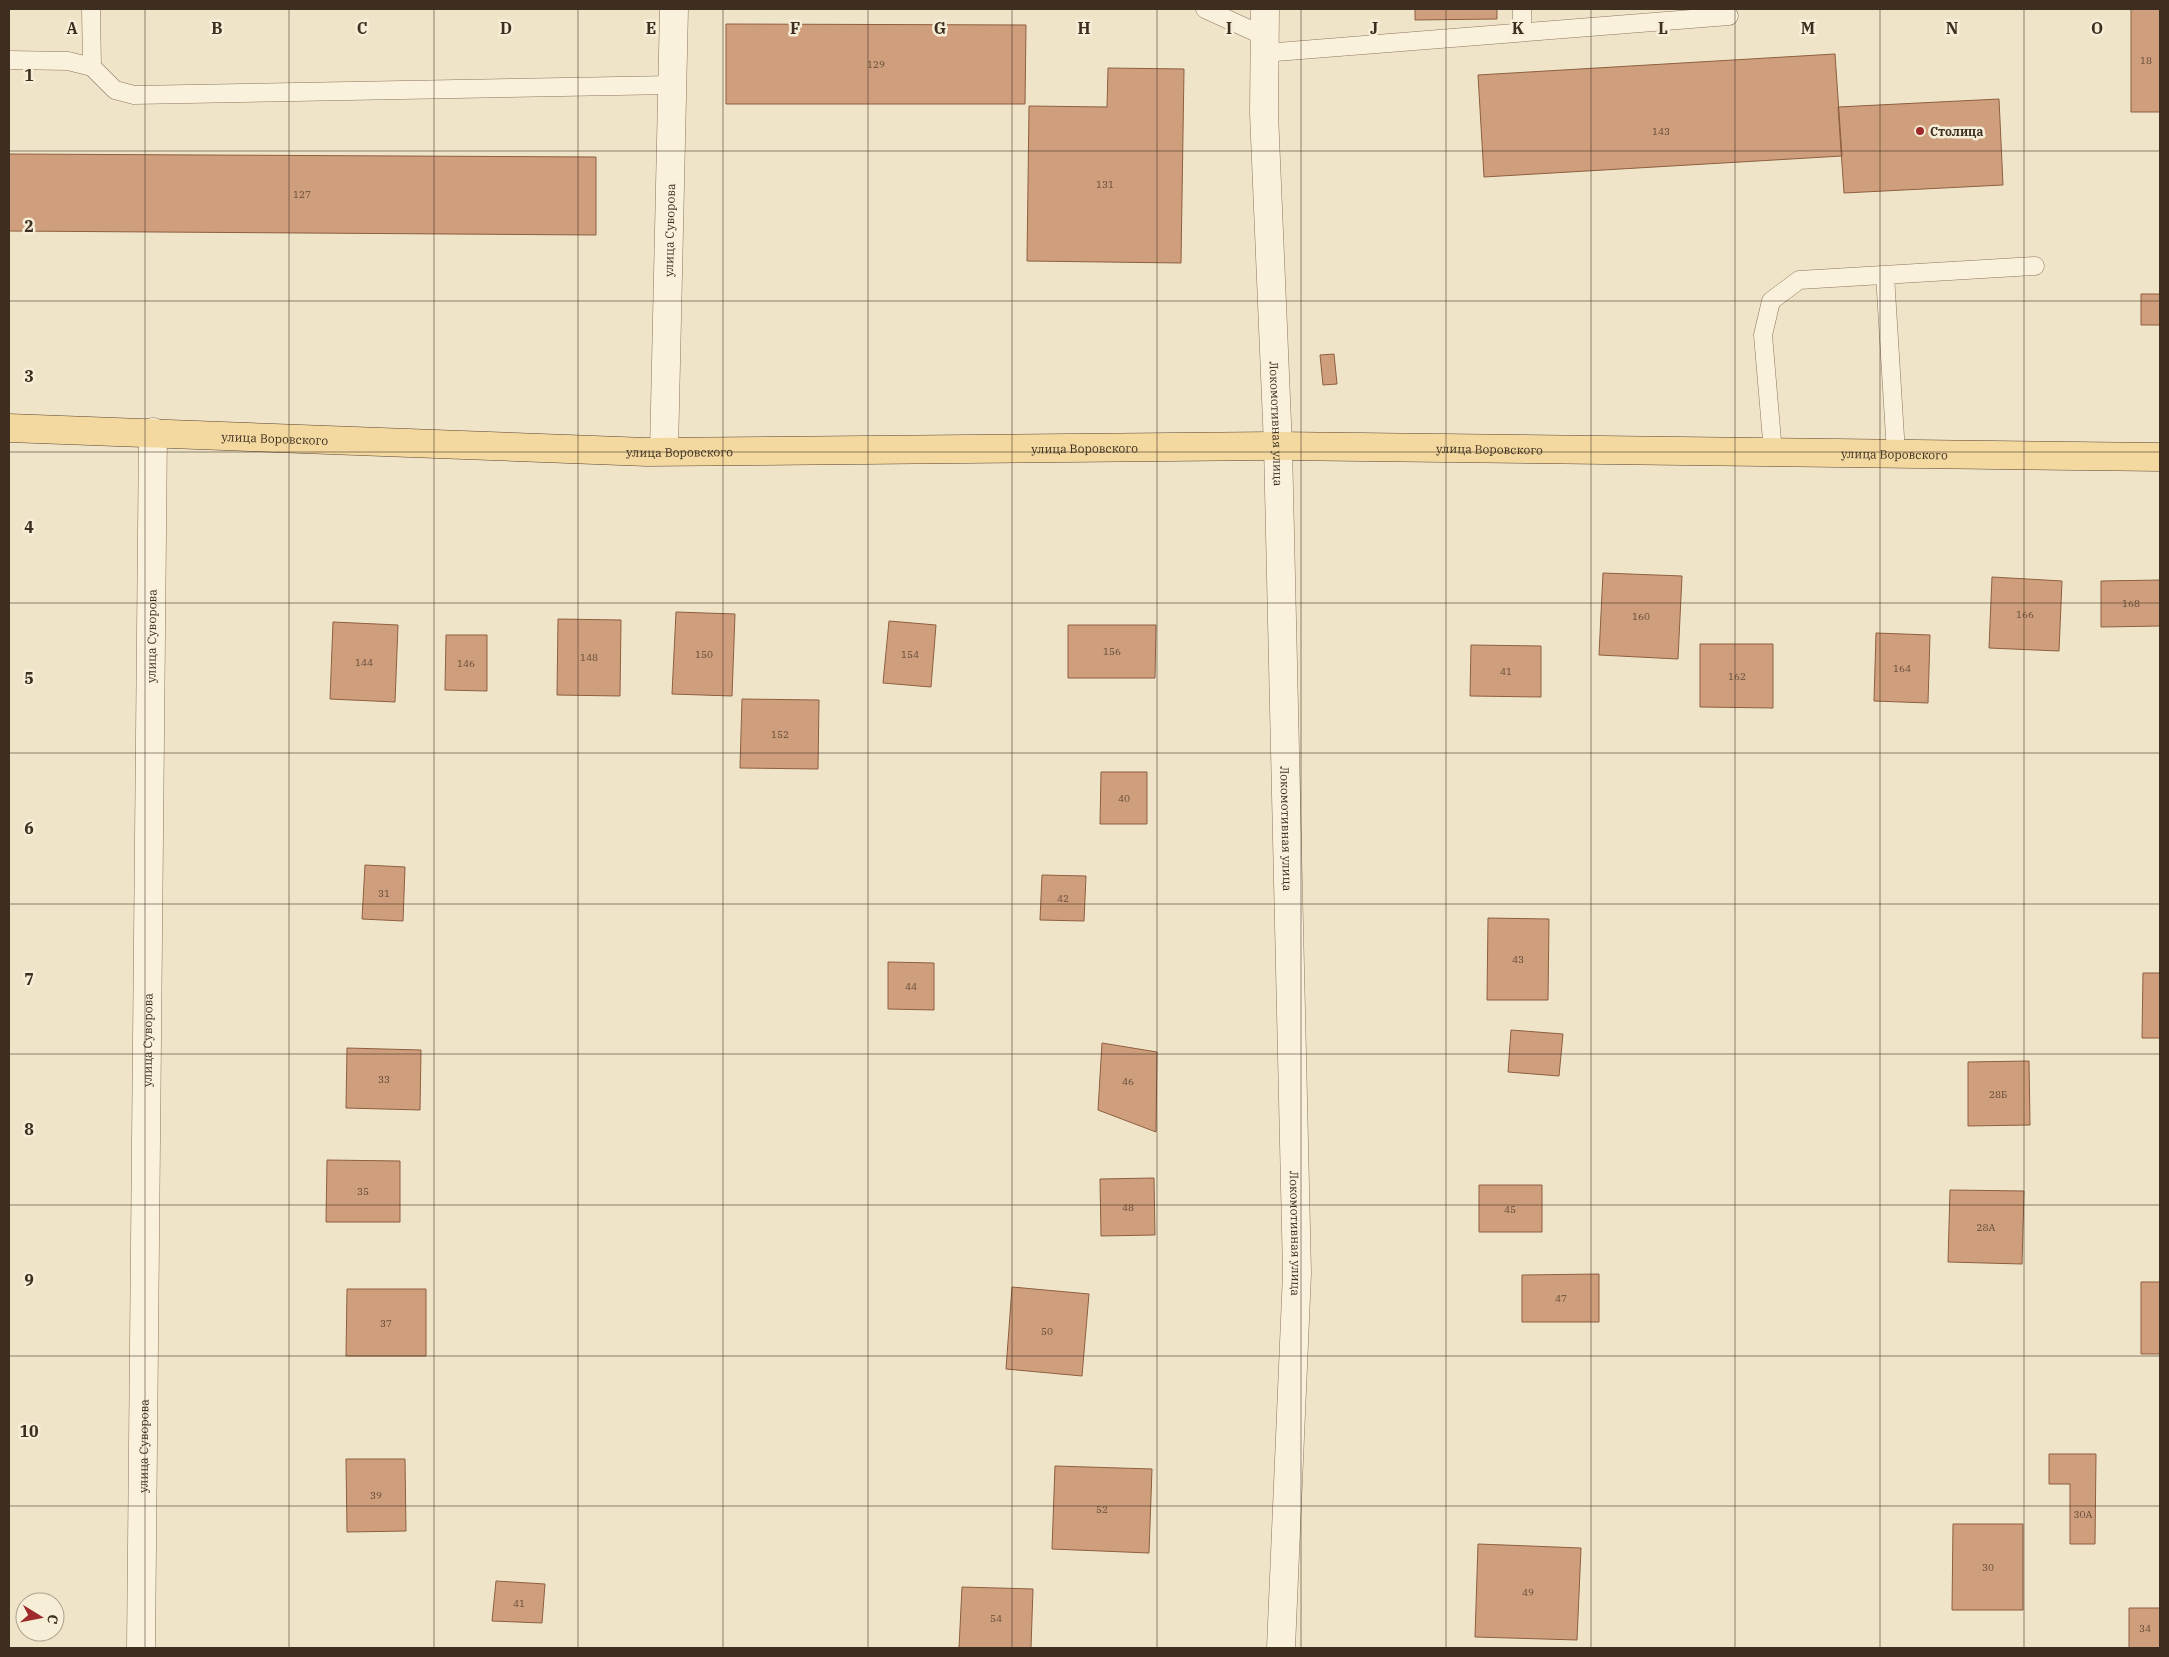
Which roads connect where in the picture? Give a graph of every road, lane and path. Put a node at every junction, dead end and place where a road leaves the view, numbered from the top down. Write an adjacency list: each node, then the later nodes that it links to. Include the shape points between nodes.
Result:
1 (91, 9): 10 (lane)
2 (674, 9): 11 (street, улица Суворова)
3 (1205, 9): 8 (lane)
4 (1265, 9): 8 (street, Локомотивная улица)
5 (1522, 9): 7 (lane)
6 (1729, 16): 7 (lane)
7 (1522, 32): 8 (lane)
8 (1264, 45): 16 (street, Локомотивная улица)
9 (9, 60): 10 (lane, via 68,61)
10 (92, 67): 11 (lane, via 115,90 134,94)
11 (672, 85): 17 (street, улица Суворова)
12 (2034, 266): 13 (lane)
13 (1885, 275): 18 (lane, via 1799,280 1772,301 1763,336); 19 (lane)
14 (9, 428): 15 (main road, улица Воровского)
15 (153, 432): 17 (main road, улица Воровского); 21 (street, улица Суворова)
16 (1278, 446): 17 (main road, улица Воровского); 18 (main road, улица Воровского); 22 (street, Локомотивная улица, via 1297,1273)
17 (664, 451)
18 (1773, 452): 19 (main road, улица Воровского)
19 (1896, 453): 20 (main road, улица Воровского)
20 (2160, 457)
21 (141, 1648)
22 (1281, 1648)

